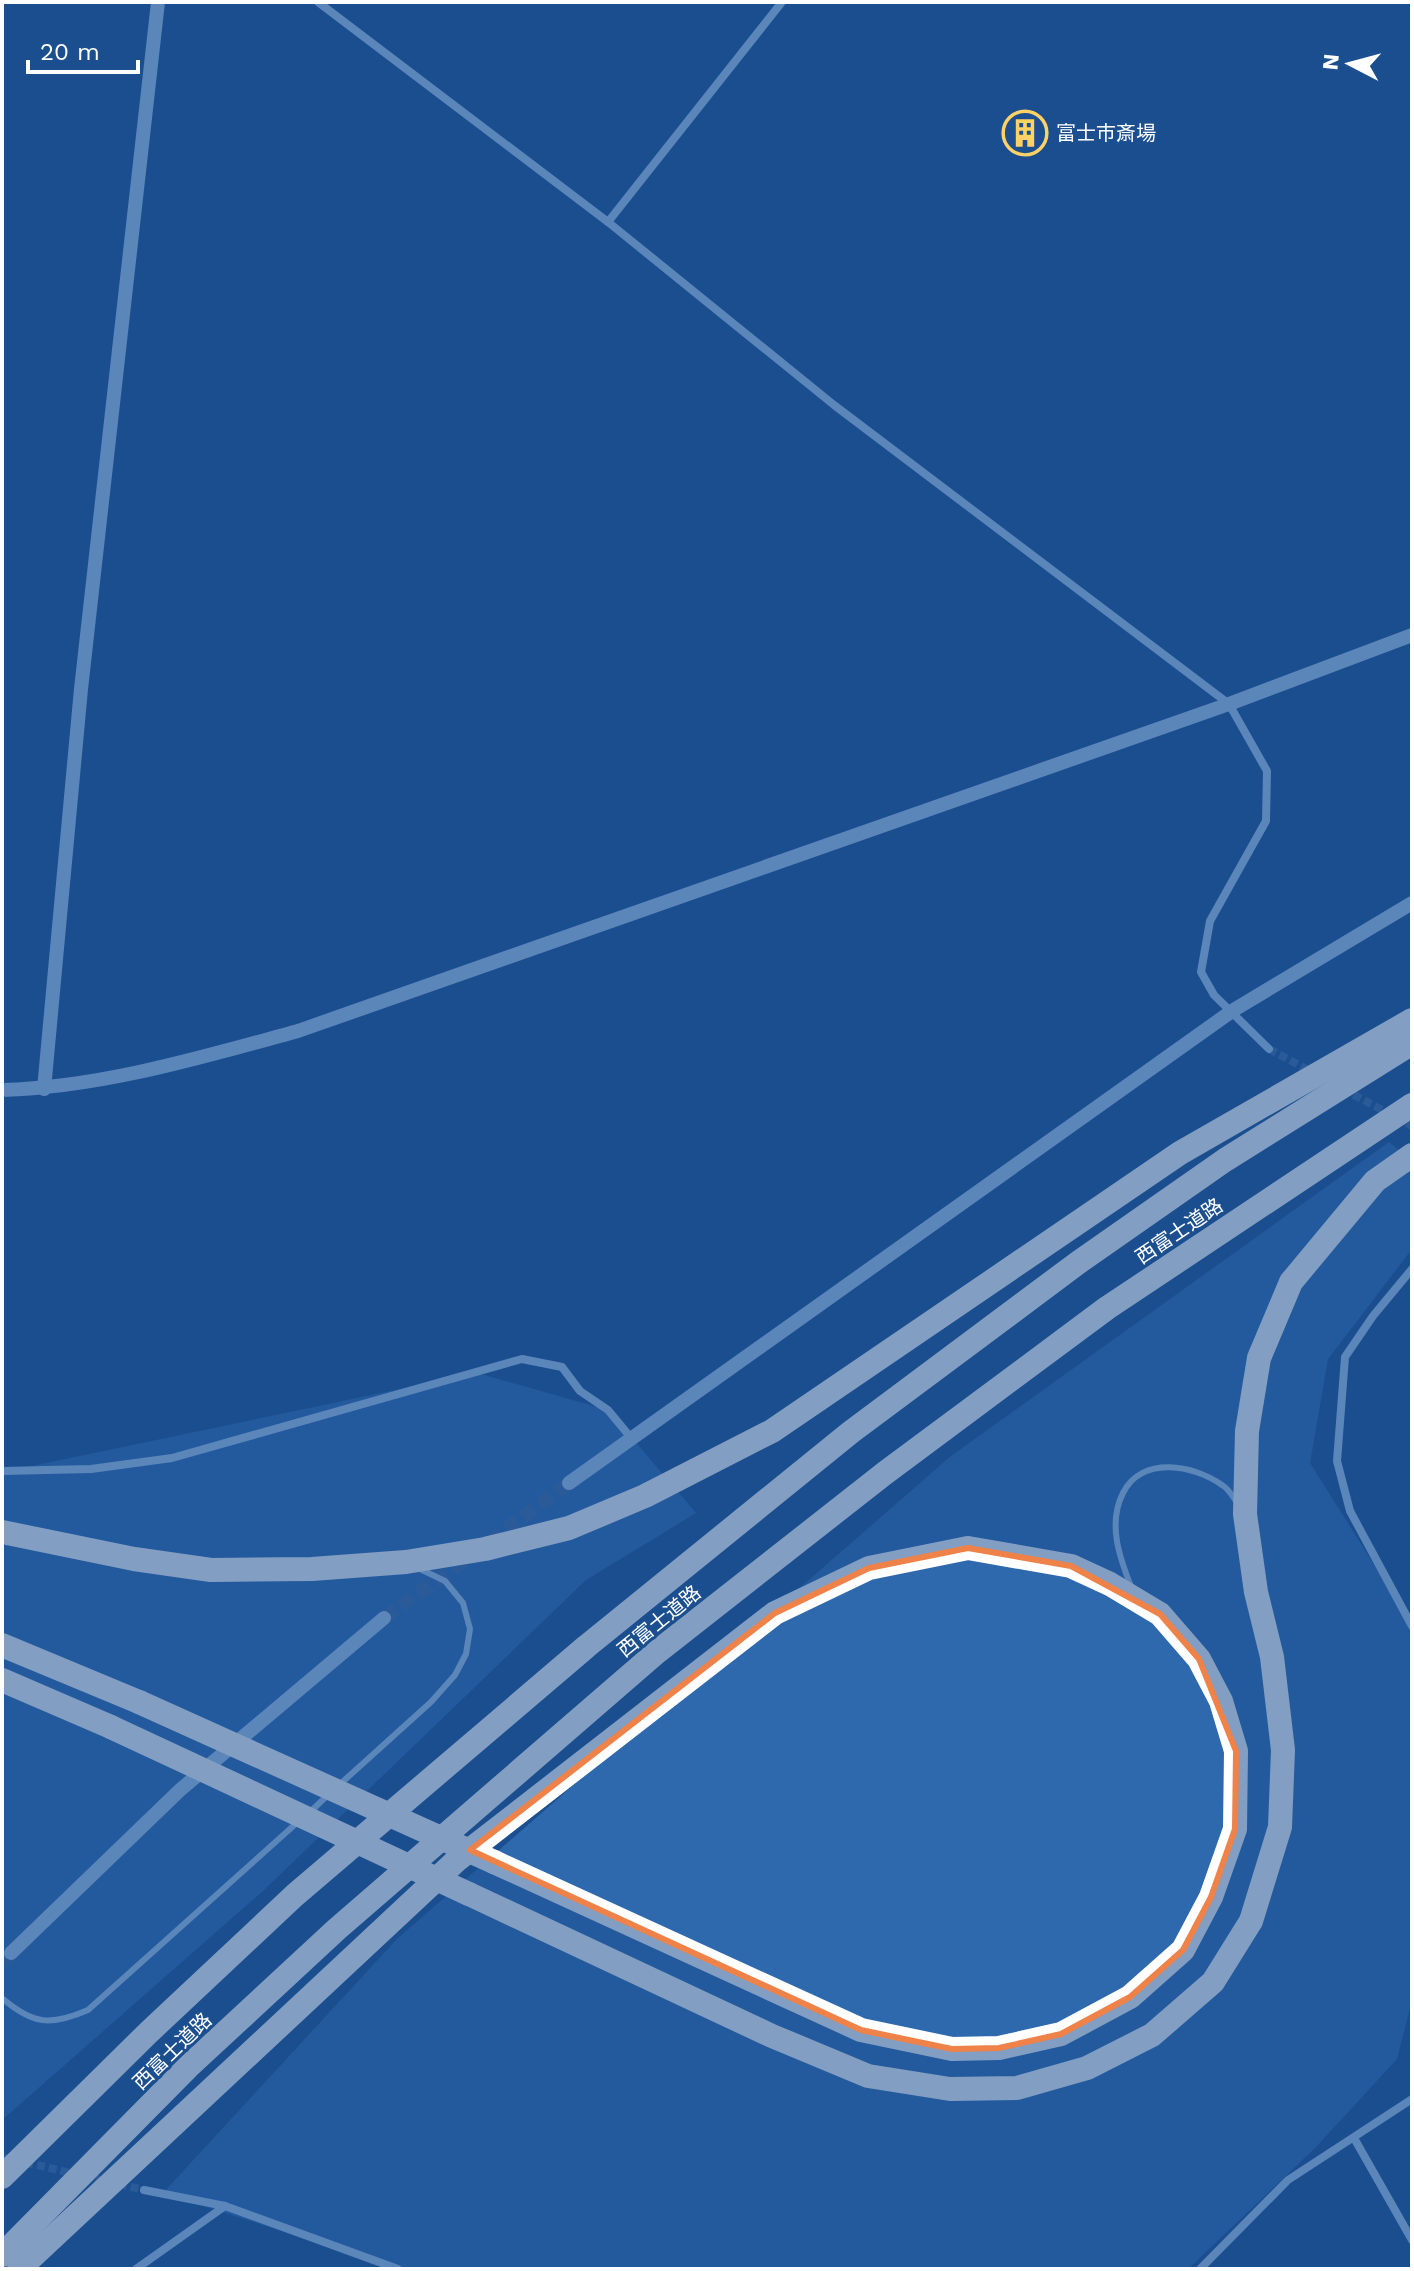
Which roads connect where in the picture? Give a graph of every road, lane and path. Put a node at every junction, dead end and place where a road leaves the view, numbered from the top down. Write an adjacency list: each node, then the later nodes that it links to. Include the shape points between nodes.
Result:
1 (158, 2): 12 (street, via 81,689)
2 (318, 2): 4 (street)
3 (782, 2): 4 (street)
4 (608, 222): 6 (street, via 834,405)
5 (1412, 635): 6 (street)
6 (1229, 704): 8 (street, via 1267,771 1266,821 1210,921 1201,972 1214,995); 12 (street, via 298,1031 182,1063)
7 (1412, 903): 8 (street)
8 (1232, 1011): 11 (street); 17 (street)
9 (1412, 1020): 22 (highway, via 1180,1153 772,1431 569,1528)
10 (1412, 1043): 32 (highway, 西富士道路, via 1213,1168 839,1441 587,1646 295,1895)
11 (1269, 1049)
12 (44, 1089): 13 (street)
13 (2, 1090)
14 (1412, 1105): 36 (highway, 西富士道路, via 1107,1308 657,1652 337,1929 188,2067)
15 (1412, 1155): 20 (highway, via 1375,1181 1291,1282 1259,1358 1247,1431)
16 (1412, 1269): 25 (street, via 1345,1357 1337,1461 1350,1511)
17 (633, 1440): 18 (street, via 562,1367 522,1359 172,1458 91,1469); 19 (street)
18 (2, 1471)
19 (569, 1483)
20 (1245, 1514): 23 (lane, via 1225,1487 1199,1472 1158,1467 1140,1475 1124,1490 1116,1513 1116,1542); 27 (highway, bridge, via 1283,1750 1280,1827 1251,1921 1213,1982 1152,2035 1087,2068 1017,2088 950,2089 868,2076)
21 (2, 1532): 22 (highway, via 211,1570)
22 (406, 1562): 29 (lane, via 445,1581 463,1603 470,1629 455,1675 431,1702 88,2010 46,2021 23,2014)
23 (1136, 1599): 26 (highway, bridge, via 1160,1614 1199,1659 1221,1701 1236,1751 1235,1829 1211,1897 1183,1950 1130,1997 1061,2034 999,2048 952,2049 861,2030 139,1702); 37 (highway, via 1071,1566 968,1548 869,1568 775,1613 457,1860)
24 (384, 1618): 28 (street, via 180,1790)
25 (1412, 1626)
26 (2, 1645)
27 (2, 1680)
28 (11, 1953)
29 (2, 1998)
30 (1412, 2099): 31 (street)
31 (1354, 2138): 35 (street); 40 (street, via 1288,2180)
32 (2, 2177)
33 (144, 2190): 34 (street)
34 (225, 2206): 38 (street); 39 (street)
35 (1412, 2240)
36 (2, 2255)
37 (19, 2269)
38 (136, 2269)
39 (398, 2269)
40 (1200, 2269)

